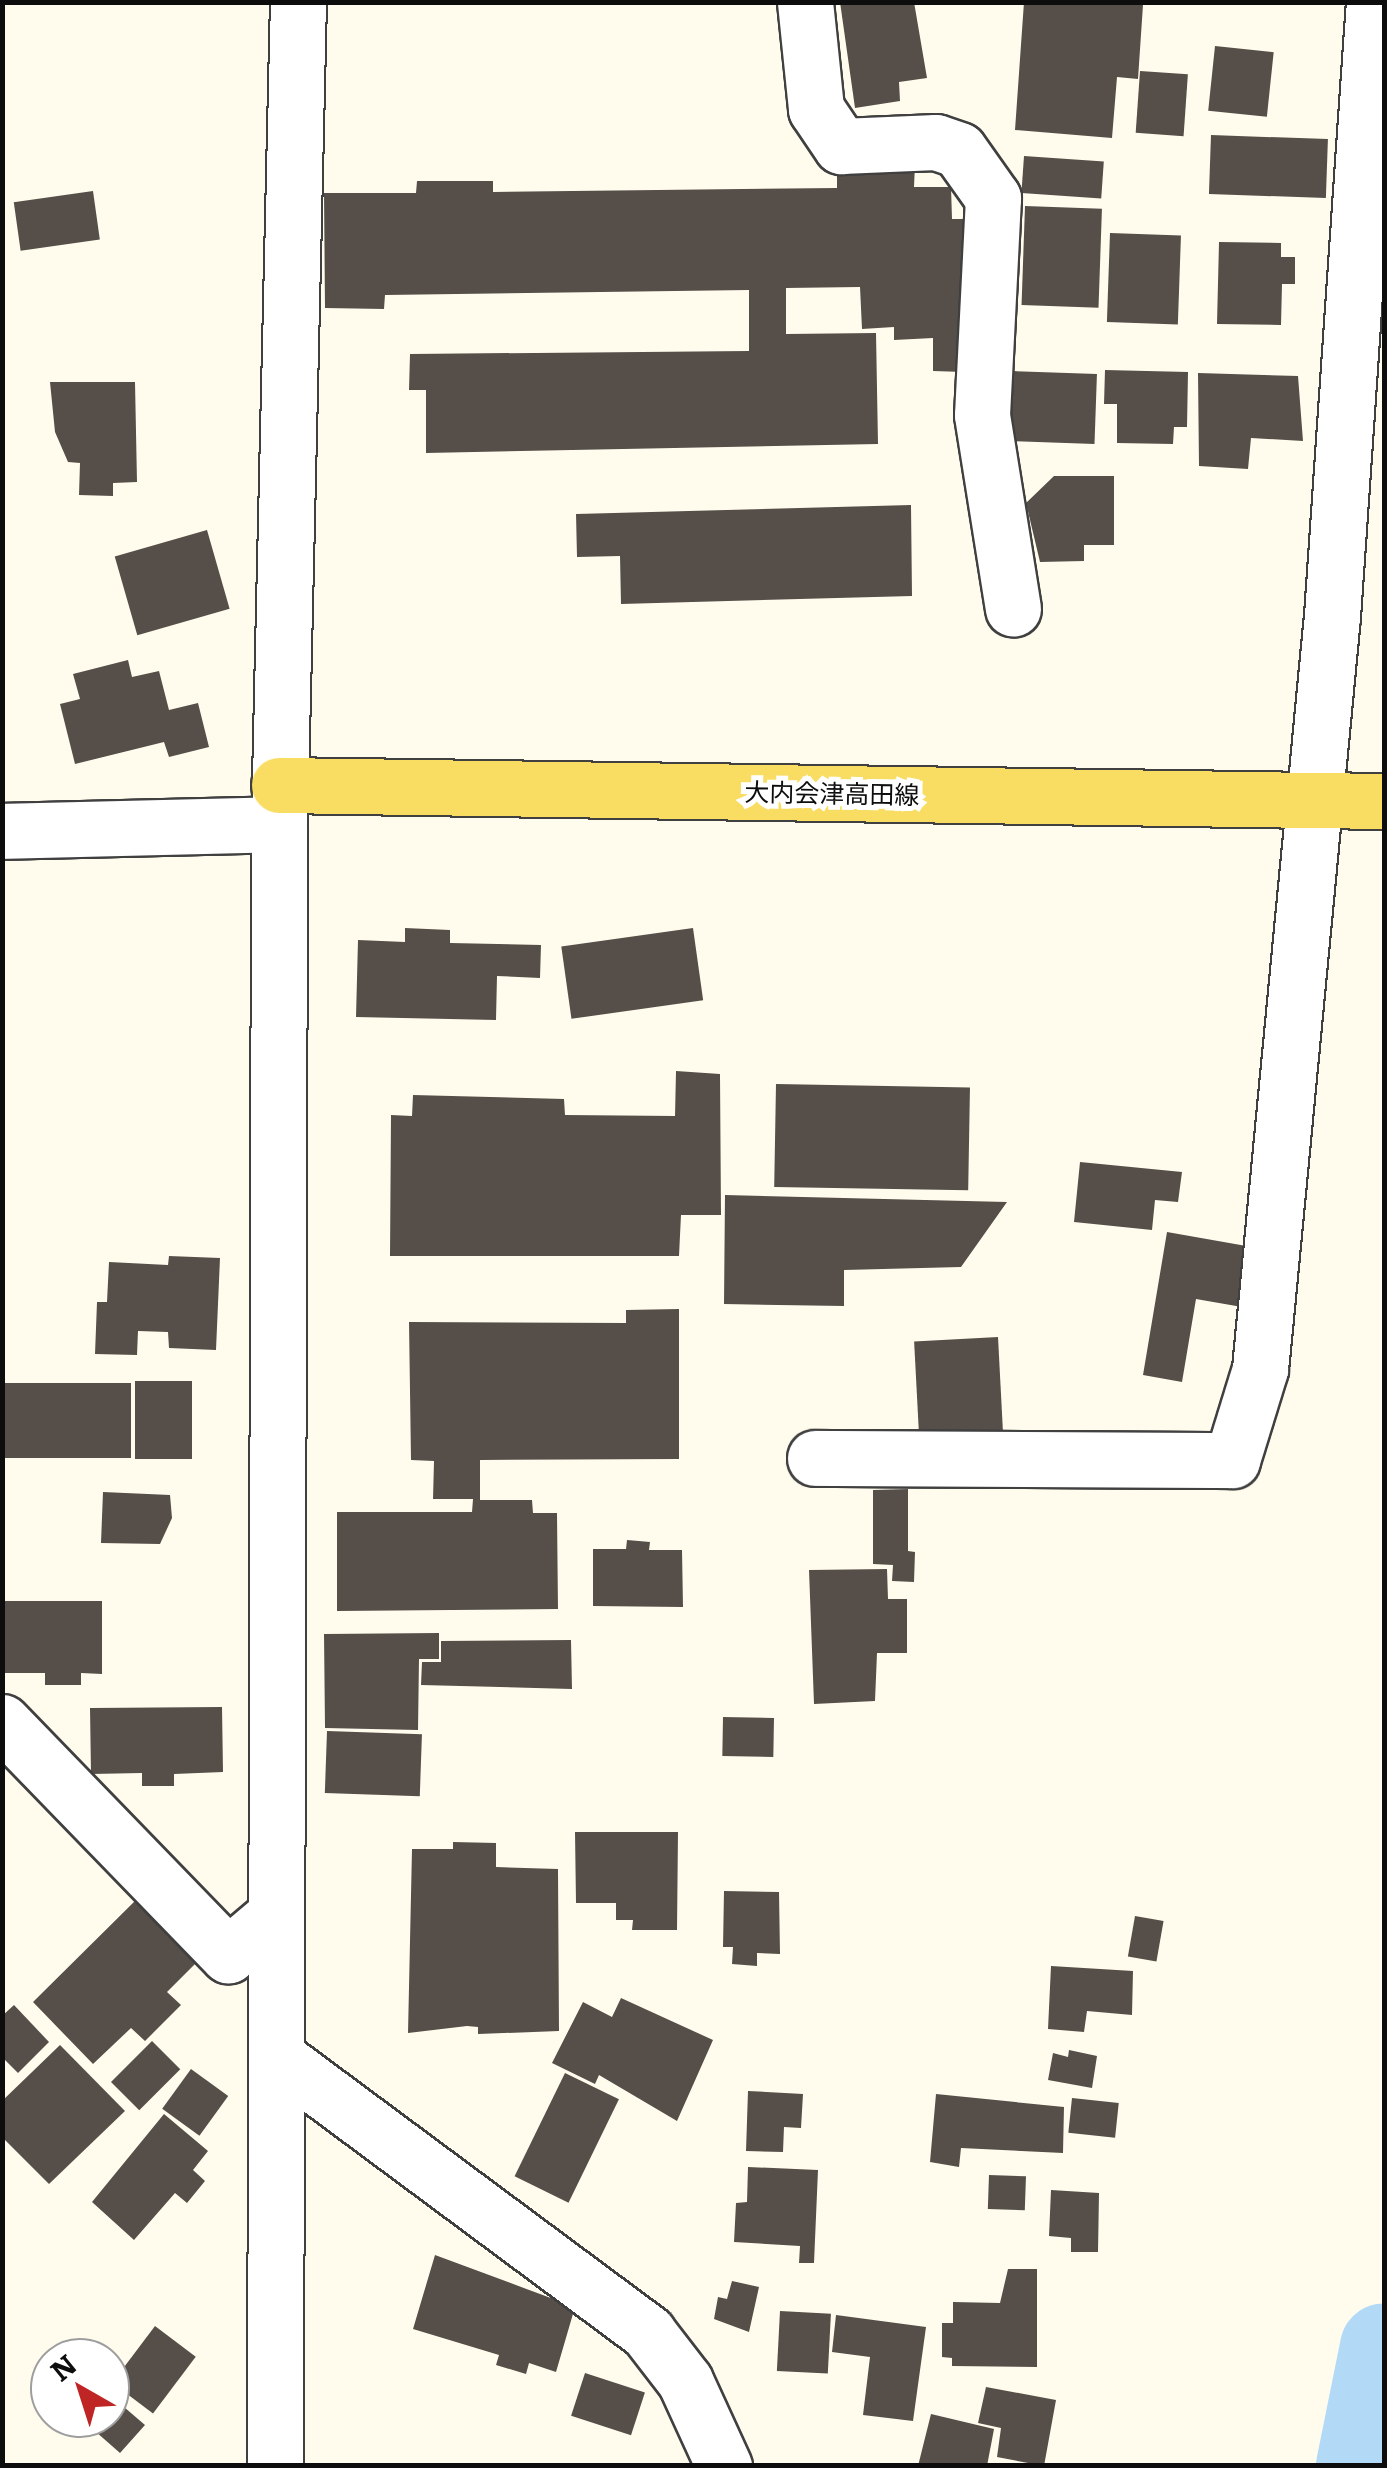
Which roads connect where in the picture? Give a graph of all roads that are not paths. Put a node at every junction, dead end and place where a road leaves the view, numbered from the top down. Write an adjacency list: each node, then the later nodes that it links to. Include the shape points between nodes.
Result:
1 (298, 2): 6 (street)
2 (805, 2): 4 (street, via 816,110 841,146 948,146 977,167 993,198 982,415)
3 (1374, 2): 5 (street)
4 (1013, 609)
5 (1348, 801): 6 (main road, 大内会津高田線); 8 (street, via 1260,1369 1232,1460)
6 (279, 804): 7 (street); 10 (street)
7 (2, 831)
8 (816, 1458)
9 (2, 1722): 10 (street, via 228,1955)
10 (274, 1916): 11 (street)
11 (277, 2057): 12 (street); 13 (street, via 648,2333 685,2381)
12 (275, 2466)
13 (724, 2466)

